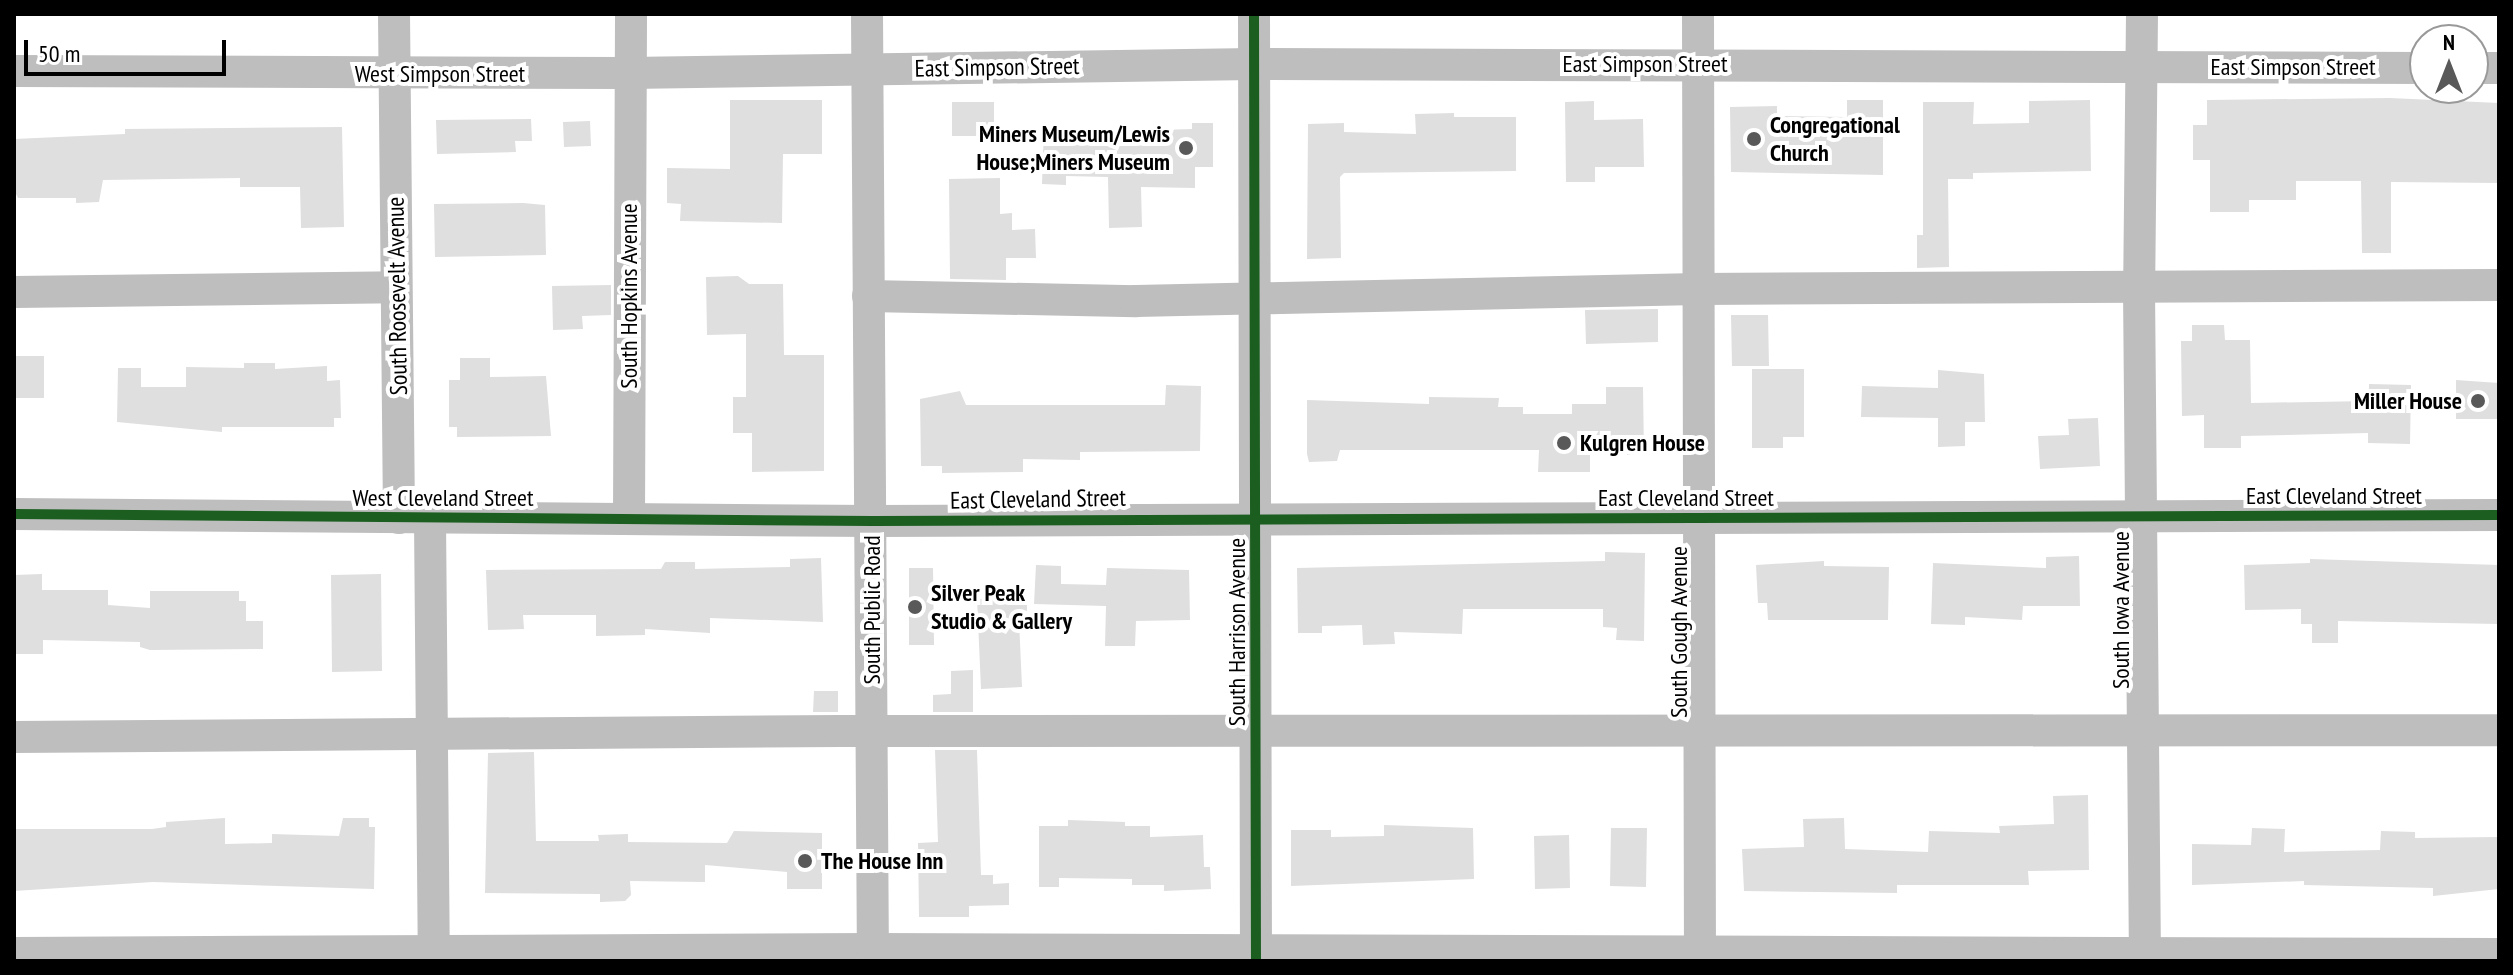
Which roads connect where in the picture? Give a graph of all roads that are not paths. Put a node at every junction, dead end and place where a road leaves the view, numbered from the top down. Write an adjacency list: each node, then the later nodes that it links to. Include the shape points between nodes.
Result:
1 (394, 14): 14 (street, South Roosevelt Avenue)
2 (631, 14): 13 (street, South Hopkins Avenue)
3 (867, 14): 9 (street, South Public Road)
4 (1254, 14): 7 (street, South Harrison Avenue)
5 (1698, 14): 8 (street, South Gough Avenue)
6 (2142, 14): 10 (street, South Iowa Avenue)
7 (1254, 64): 8 (street, East Simpson Street); 9 (street, East Simpson Street); 21 (street, South Harrison Avenue)
8 (1698, 64): 10 (street, East Simpson Street); 18 (street, South Gough Avenue)
9 (865, 67): 13 (street, West Simpson Street); 20 (street, South Public Road)
10 (2142, 67): 11 (street, East Simpson Street); 17 (street, South Iowa Avenue)
11 (2409, 68)
12 (14, 71): 14 (street, West Simpson Street)
13 (629, 73): 14 (street, West Simpson Street); 25 (street, South Hopkins Avenue)
14 (394, 74): 16 (street, South Roosevelt Avenue)
15 (2499, 285): 17 (street)
16 (396, 287): 19 (street); 28 (street, South Roosevelt Avenue)
17 (2139, 288): 18 (street); 27 (street, South Iowa Avenue)
18 (1698, 289): 21 (street); 26 (street, South Gough Avenue)
19 (14, 292)
20 (868, 296): 21 (street); 29 (street, South Public Road)
21 (1256, 299): 24 (street, South Harrison Avenue)
22 (14, 514): 28 (street, West Cleveland Street)
23 (2499, 515): 27 (street, East Cleveland Street)
24 (1257, 517): 26 (street, East Cleveland Street); 29 (street, East Cleveland Street); 33 (street, South Harrison Avenue)
25 (629, 518): 28 (street, West Cleveland Street); 29 (street, West Cleveland Street)
26 (1699, 518): 27 (street, East Cleveland Street); 34 (street, South Gough Avenue)
27 (2141, 518): 30 (street, South Iowa Avenue)
28 (414, 519): 35 (street, South Roosevelt Avenue)
29 (873, 521): 32 (street, South Public Road)
30 (2141, 730): 31 (street); 34 (street); 43 (street, South Iowa Avenue)
31 (2499, 730)
32 (872, 731): 33 (street); 35 (street); 39 (street, South Public Road)
33 (1257, 732): 34 (street); 41 (street, South Harrison Avenue)
34 (1699, 732): 42 (street, South Gough Avenue)
35 (431, 734): 36 (street); 40 (street, South Roosevelt Avenue)
36 (14, 737)
37 (14, 953): 40 (street)
38 (2499, 954): 43 (street)
39 (873, 955): 40 (street); 41 (street)
40 (434, 956)
41 (1256, 956): 42 (street)
42 (1700, 956): 43 (street)
43 (2145, 957)

